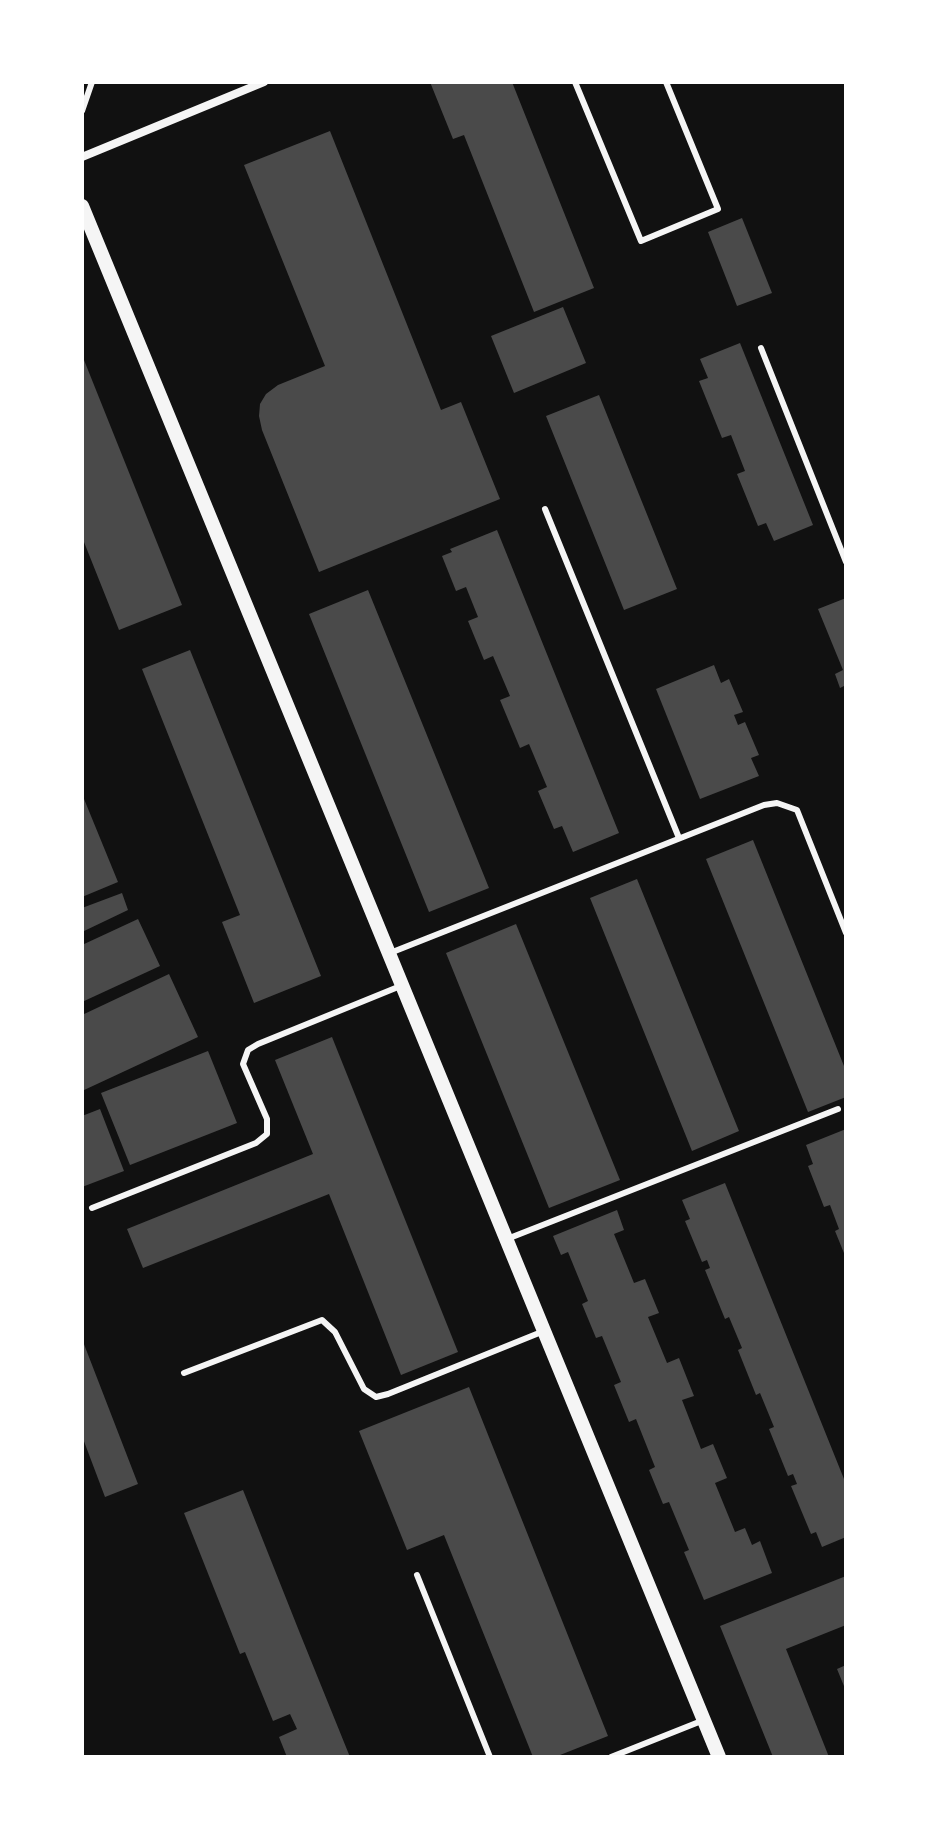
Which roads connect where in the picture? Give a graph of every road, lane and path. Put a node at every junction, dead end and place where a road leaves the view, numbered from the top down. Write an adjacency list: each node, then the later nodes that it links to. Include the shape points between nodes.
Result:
1 (92, 82): 5 (lane)
2 (264, 82): 6 (street)
3 (575, 82): 4 (lane, via 641,241 718,209)
4 (666, 82)
5 (82, 111)
6 (82, 157)
7 (82, 206): 13 (street)
8 (761, 348): 10 (lane)
9 (545, 509): 11 (lane)
10 (846, 562)
11 (679, 838): 12 (lane, via 764,805 797,810); 13 (lane)
12 (846, 933)
13 (390, 953): 14 (street)
14 (403, 985): 16 (lane, via 248,1050 243,1064 267,1119 267,1134 256,1143); 17 (street)
15 (838, 1109): 17 (lane)
16 (92, 1208)
17 (507, 1239): 18 (street)
18 (545, 1331): 19 (lane, via 376,1397 364,1389 335,1332 322,1320); 21 (street)
19 (184, 1373)
20 (417, 1575): 22 (lane)
21 (704, 1720): 23 (lane); 24 (street)
22 (490, 1757)
23 (611, 1757)
24 (719, 1757)

